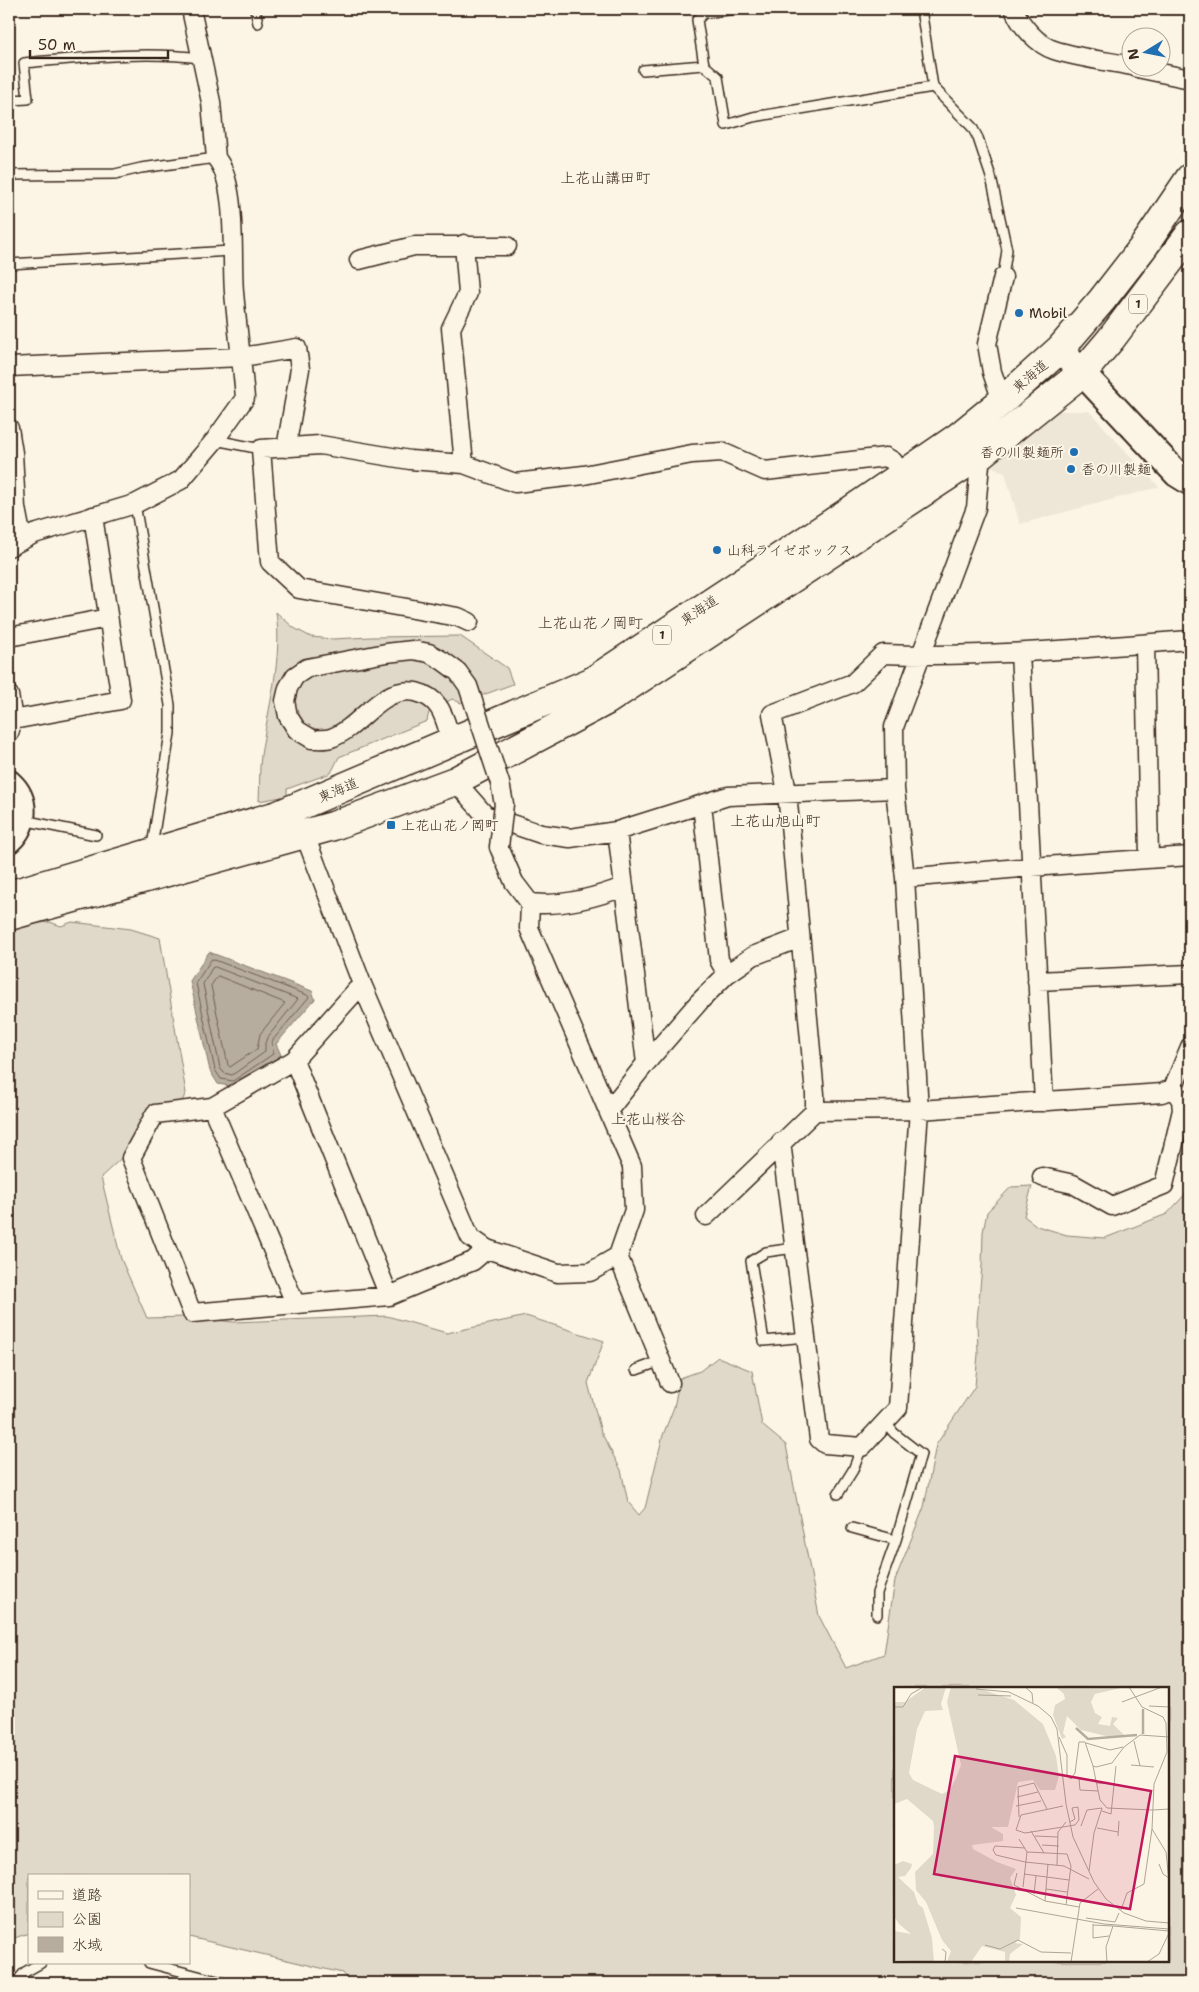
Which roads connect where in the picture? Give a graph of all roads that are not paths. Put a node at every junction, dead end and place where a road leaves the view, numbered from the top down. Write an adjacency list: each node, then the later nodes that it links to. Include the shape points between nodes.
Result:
1 (192, 9): 8 (street)
2 (256, 9): 7 (lane)
3 (736, 9): 6 (lane)
4 (921, 9): 14 (lane)
5 (1014, 9): 10 (street, via 1032,35 1053,50)
6 (704, 11): 9 (lane, via 697,20)
7 (258, 23)
8 (201, 58): 15 (lane, via 130,55 24,63 28,99); 16 (street, via 211,102)
9 (704, 64): 11 (lane); 14 (lane, via 718,77 726,125 753,117)
10 (1122, 64)
11 (643, 70)
12 (1172, 75): 13 (street)
13 (1190, 79)
14 (933, 87): 25 (lane, via 972,127 978,138 992,177 1007,250)
15 (9, 100)
16 (216, 158): 17 (lane, via 115,174); 22 (street, via 222,165 228,188 233,233)
17 (9, 175)
18 (1190, 178): 26 (highway, 東海道 / 1, via 1144,246)
19 (1190, 234): 29 (highway, 東海道 / 1)
20 (464, 244): 21 (street); 23 (street, via 414,246); 36 (street, via 468,293 451,328)
21 (506, 246)
22 (231, 251): 24 (lane); 27 (street)
23 (359, 260)
24 (9, 264)
25 (1003, 277): 30 (street, via 987,344)
26 (1060, 349): 29 (street); 30 (highway, 東海道 / 1)
27 (242, 356): 28 (street); 32 (street, via 245,398); 33 (street, via 297,348 300,369)
28 (9, 368)
29 (1082, 372): 35 (highway, 東海道 / 1); 38 (street, via 1176,474)
30 (1002, 400): 37 (highway, 東海道 / 1, via 958,437)
31 (9, 428): 41 (street)
32 (215, 440): 34 (lane); 39 (street, via 181,480)
33 (286, 448): 34 (street); 36 (street, via 320,445 410,460)
34 (261, 449): 43 (street, via 270,562 299,589 458,617)
35 (981, 454): 48 (street, via 976,508); 52 (highway, 東海道 / 1, via 606,701)
36 (464, 464): 37 (street, via 515,483 722,452 764,471 886,457 893,461)
37 (902, 475): 51 (highway, 東海道 / 1, via 591,682)
38 (1190, 482)
39 (135, 504): 40 (street); 62 (lane, via 170,706 170,733 153,840)
40 (92, 516): 41 (street); 42 (street)
41 (16, 543)
42 (108, 618): 44 (street); 50 (street, via 121,700)
43 (469, 622)
44 (9, 636)
45 (1190, 640): 46 (street)
46 (1145, 644): 47 (street); 64 (street)
47 (1020, 652): 48 (street); 65 (street)
48 (921, 656): 54 (street, via 894,727); 55 (street, via 883,654 853,683 772,714)
49 (9, 695): 50 (street)
50 (11, 727)
51 (452, 742): 62 (highway, 東海道 / 1, via 278,815); 69 (street, bridge, via 438,706 424,694 409,691 396,692 378,702 349,728 330,739 312,739 297,730 288,716 285,701 288,688 295,676 307,668 386,652 413,650 429,653 458,672 468,686 500,783 504,804 499,847 514,882)
52 (455, 781): 58 (street, via 486,815 533,832 570,838); 59 (highway, 東海道 / 1)
53 (9, 784): 57 (street, via 21,800)
54 (895, 789): 55 (street); 66 (street)
55 (787, 792): 56 (street, via 728,796); 71 (street)
56 (702, 804): 58 (street); 72 (street, via 719,960)
57 (22, 820): 60 (lane); 61 (street)
58 (617, 831): 67 (street)
59 (304, 834): 70 (highway, 東海道 / 1); 75 (street)
60 (96, 835)
61 (9, 840)
62 (154, 853): 68 (highway, 東海道 / 1)
63 (1190, 856): 64 (street)
64 (1149, 858): 65 (street)
65 (1031, 867): 66 (street); 74 (street)
66 (905, 878): 82 (street)
67 (623, 887): 69 (street, via 597,897 546,905); 78 (street)
68 (9, 895)
69 (530, 903): 83 (street, via 528,928)
70 (9, 916)
71 (800, 938): 72 (street, via 753,956); 84 (street)
72 (727, 974): 78 (street, via 698,1002)
73 (1190, 974): 74 (street)
74 (1037, 981): 80 (street)
75 (362, 984): 77 (street); 89 (street, via 470,1237)
76 (1190, 1047): 79 (street)
77 (294, 1060): 81 (street); 91 (street)
78 (646, 1063): 83 (street)
79 (1173, 1088): 80 (street, via 1162,1093); 86 (street, via 1181,1100 1182,1110 1164,1185 1112,1206 1073,1184)
80 (1044, 1102): 82 (street)
81 (212, 1107): 92 (street); 92 (street, via 155,1114 131,1158 192,1314)
82 (919, 1110): 84 (street); 97 (street, via 898,1408)
83 (608, 1111): 90 (street, via 632,1166 634,1210)
84 (815, 1111): 85 (street)
85 (781, 1142): 87 (street); 88 (street)
86 (1042, 1177)
87 (706, 1216)
88 (794, 1248): 93 (street); 93 (lane, via 766,1252 751,1262 764,1341)
89 (487, 1249): 90 (street, via 558,1273 590,1272); 91 (street, via 473,1261)
90 (618, 1256): 94 (street)
91 (388, 1296): 92 (street)
92 (295, 1304)
93 (806, 1337): 98 (street, via 819,1439 825,1444)
94 (661, 1361): 95 (lane); 96 (street)
95 (636, 1370)
96 (670, 1383)
97 (886, 1423): 98 (street); 101 (lane, via 921,1454)
98 (862, 1446): 99 (lane, via 853,1470)
99 (838, 1494)
100 (852, 1528): 101 (lane)
101 (896, 1540): 102 (lane, via 877,1593)
102 (877, 1615)
103 (39, 1964): 105 (lane)
104 (153, 1964): 106 (lane)
105 (15, 1983)
106 (225, 1983)

